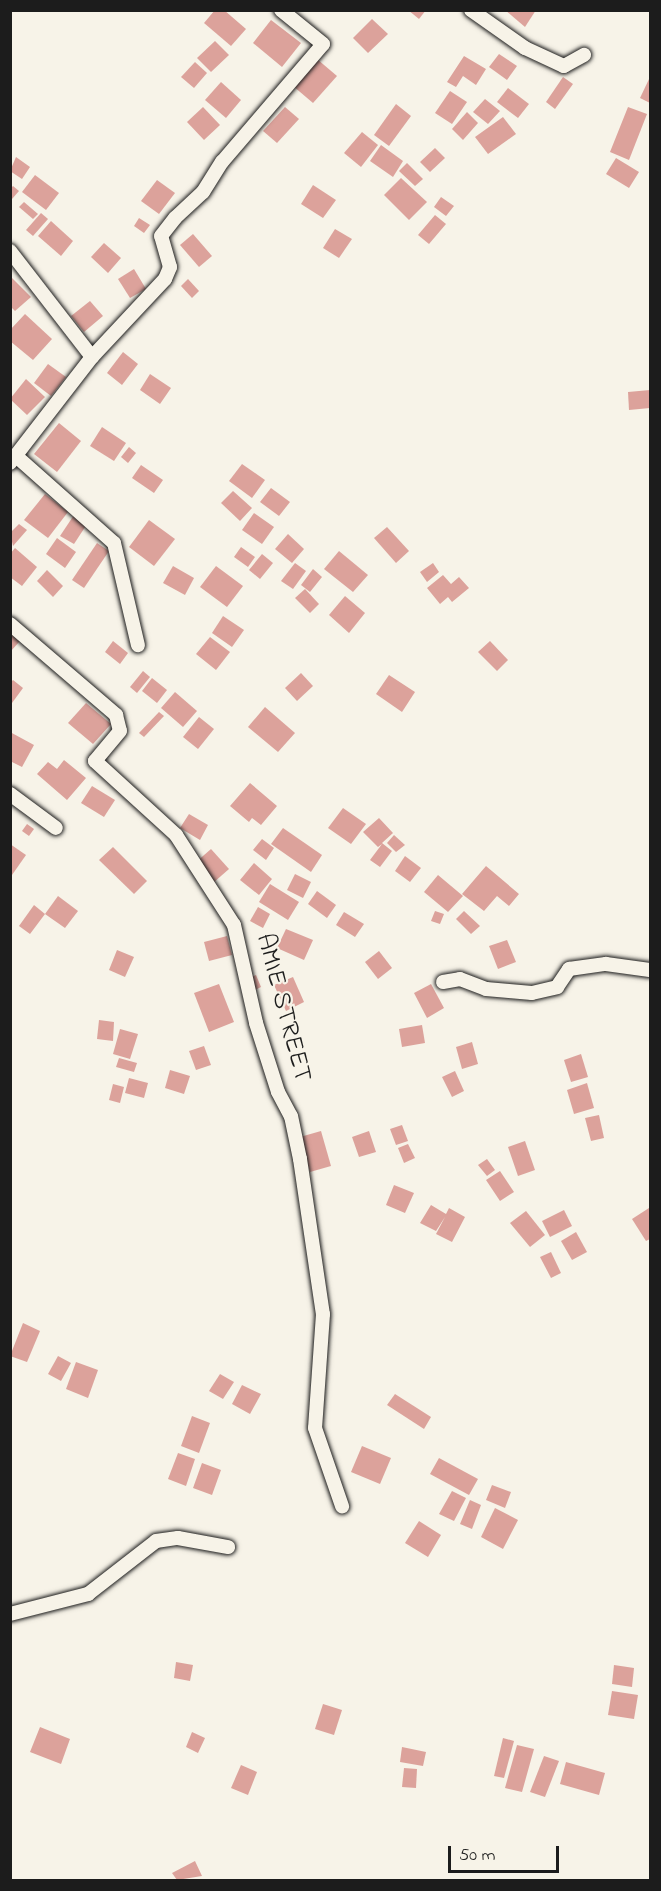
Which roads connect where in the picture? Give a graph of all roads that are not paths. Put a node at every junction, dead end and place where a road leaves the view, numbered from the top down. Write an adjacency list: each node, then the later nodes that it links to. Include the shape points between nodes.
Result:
1 (280, 10): 5 (street, via 323,44 222,162 203,192 175,218 161,237 170,267 165,279)
2 (471, 10): 3 (street, via 525,48 564,66)
3 (584, 55)
4 (10, 251): 5 (street)
5 (92, 357): 6 (street)
6 (13, 460): 8 (street, via 114,543)
7 (10, 624): 13 (street, AMIE STREET, via 116,715 120,731 95,761 176,835 234,925 256,1023 278,1092 291,1116 300,1159 323,1314 315,1428)
8 (138, 645)
9 (10, 794): 10 (street)
10 (56, 828)
11 (651, 970): 12 (street, via 606,964 569,969 557,987 532,993 486,989 460,979)
12 (443, 982)
13 (342, 1506)
14 (228, 1547): 15 (street, via 178,1538 156,1541 88,1594)
15 (10, 1614)

